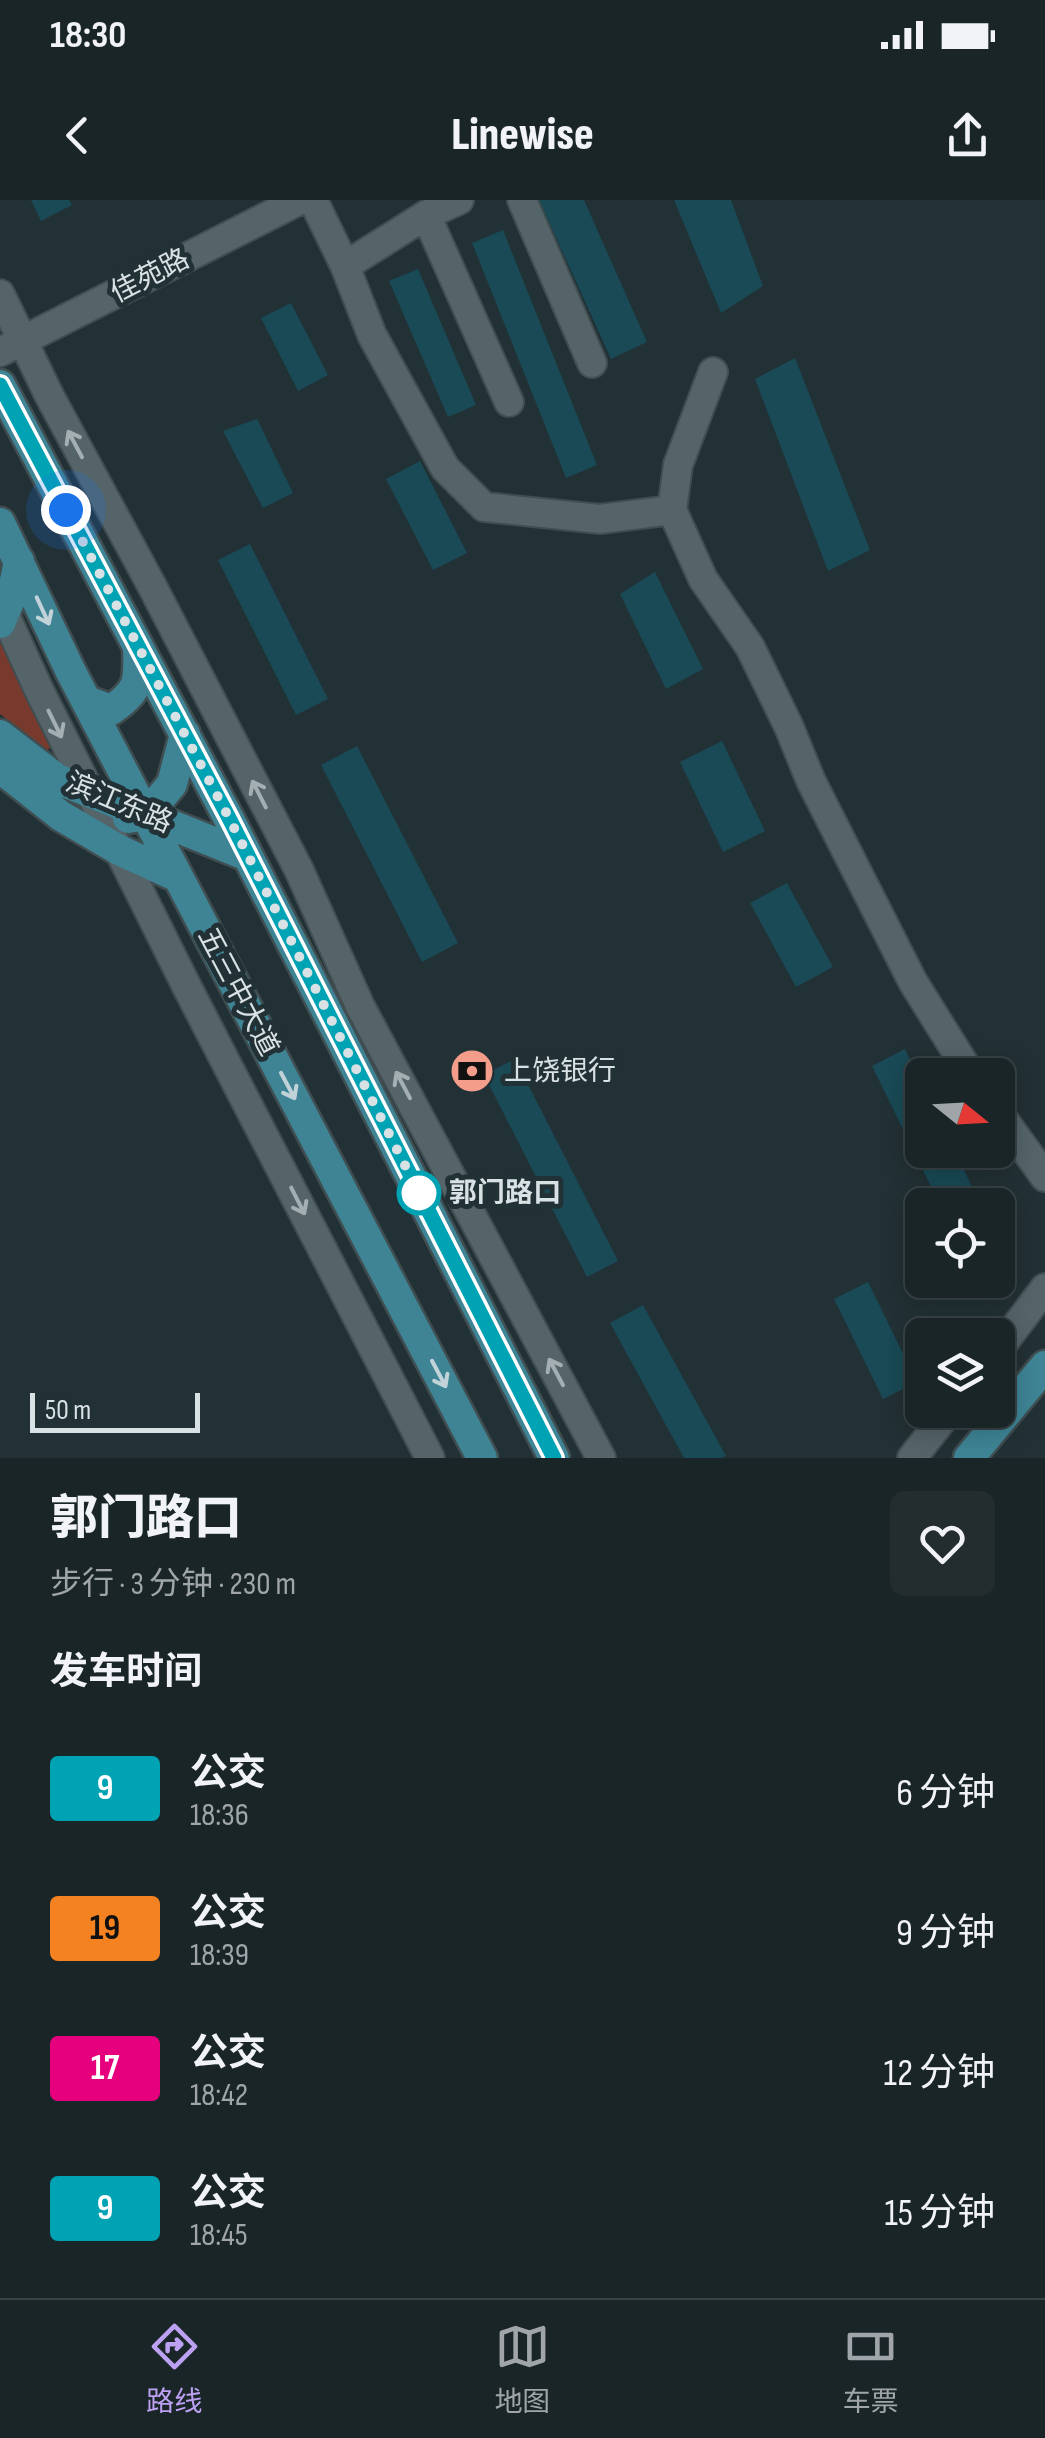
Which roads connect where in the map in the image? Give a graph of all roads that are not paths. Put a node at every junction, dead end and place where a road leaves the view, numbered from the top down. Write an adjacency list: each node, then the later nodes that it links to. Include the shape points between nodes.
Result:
1 (300, 200): 8 (street, 佳苑路)
2 (313, 200): 6 (street)
3 (459, 200): 5 (street)
4 (522, 200): 9 (street)
5 (426, 215): 6 (street); 12 (street)
6 (345, 266): 13 (street, via 372,335 445,468 484,507 600,519)
7 (0, 294): 8 (street)
8 (11, 346): 39 (street, one-way to 8, via 360,1006 160,602 50,398)
9 (592, 363)
10 (713, 372): 13 (street, via 678,466)
11 (0, 386): 17 (main road)
12 (509, 402)
13 (672, 510): 29 (street, via 703,579 750,647 913,982)
14 (0, 523): 15 (main road, 五三中大道)
15 (19, 561): 16 (main road); 18 (main road, 五三中大道, one-way to 18)
16 (1, 613): 22 (street, one-way to 22)
17 (137, 643): 18 (main road, via 139,676 130,698 111,710); 19 (main road)
18 (86, 701): 23 (main road, 五三中大道)
19 (185, 734): 23 (main road, via 172,784); 27 (main road)
20 (0, 735): 22 (main road, 滨江东路)
21 (0, 768): 24 (main road, 滨江东路)
22 (89, 792): 23 (main road, 滨江东路); 25 (street)
23 (146, 815): 25 (main road); 27 (main road, 滨江东路); 28 (main road, 五三中大道)
24 (61, 816): 25 (main road); 26 (main road, 滨江东路)
25 (104, 822): 26 (street)
26 (118, 850): 28 (main road, 滨江东路); 36 (street, one-way to 36)
27 (248, 856): 38 (main road)
28 (178, 877): 37 (main road, 五三中大道, one-way to 37)
29 (960, 1058)
30 (1015, 1135): 31 (street)
31 (1045, 1176)
32 (1045, 1288): 33 (street)
33 (1015, 1328)
34 (1045, 1366): 41 (main road)
35 (936, 1428): 40 (street)
36 (430, 1458)
37 (482, 1458)
38 (554, 1458)
39 (601, 1458)
40 (912, 1458)
41 (969, 1458)

